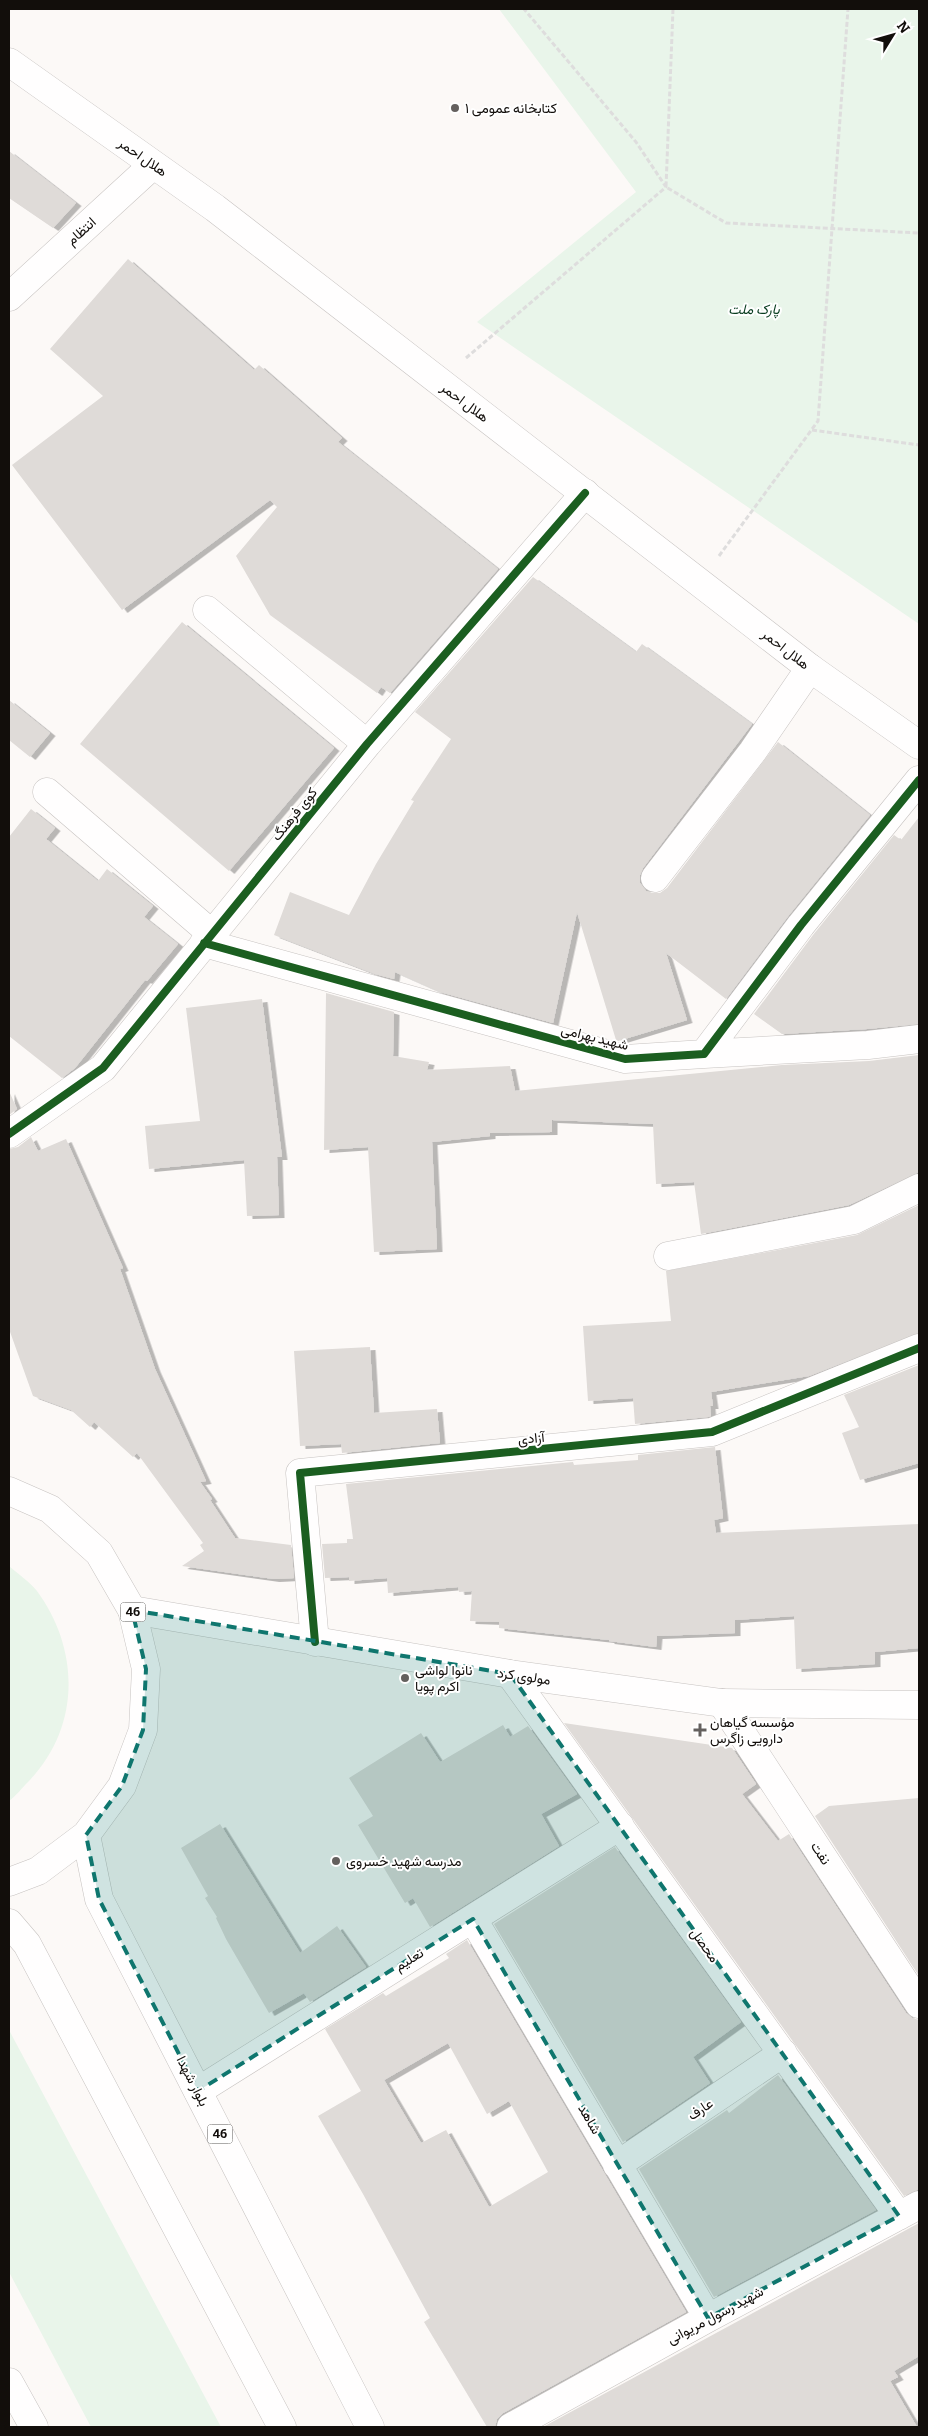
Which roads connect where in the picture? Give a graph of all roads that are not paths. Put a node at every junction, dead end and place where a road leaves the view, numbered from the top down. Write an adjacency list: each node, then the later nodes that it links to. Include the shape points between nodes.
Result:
1 (9, 62): 2 (street, هلال احمر)
2 (154, 165): 3 (street, انتظام); 4 (street, هلال احمر, via 215,208)
3 (9, 297)
4 (585, 493): 6 (street, هلال احمر); 7 (street, کوی فرهنگ)
5 (207, 610): 7 (street)
6 (810, 668): 8 (street, هلال احمر); 11 (street, via 754,751)
7 (367, 744): 12 (street, کوی فرهنگ)
8 (919, 745)
9 (919, 780): 14 (street, via 801,925)
10 (47, 792): 12 (street)
11 (655, 878)
12 (208, 938): 14 (street, شهید بهرامی, via 625,1060); 15 (street, کوی فرهنگ, via 102,1068)
13 (919, 1039): 14 (street, شهید بهرامی)
14 (704, 1054)
15 (9, 1134)
16 (919, 1188): 17 (street, via 854,1220)
17 (668, 1256)
18 (919, 1348): 21 (street, آزادی, via 712,1432 300,1473)
19 (9, 1491): 20 (street, 46, via 50,1509 99,1553)
20 (132, 1610): 21 (street, مولوی کرد); 26 (street, 46, via 146,1669 143,1730 122,1786)
21 (315, 1642): 22 (street, مولوی کرد)
22 (510, 1674): 23 (street, مولوی کرد); 25 (street, محصل)
23 (722, 1703): 24 (street, مولوی کرد); 30 (street, نفت)
24 (919, 1706)
25 (620, 1826): 28 (street, تعلیم); 31 (street, محصل)
26 (86, 1835): 27 (street, 46, via 38,1871); 32 (street, بلوار شهدا / 46, via 99,1899)
27 (9, 1882)
28 (473, 1919): 32 (street, تعلیم); 33 (street, شاهد)
29 (9, 1922): 38 (street, via 27,1944)
30 (919, 2004)
31 (783, 2053): 33 (street, عارف); 34 (street, محصل)
32 (198, 2091): 39 (street, بلوار شهدا / 46)
33 (617, 2165): 35 (street, شاهد)
34 (909, 2211): 35 (street, شهید رسول مریوانی)
35 (708, 2318): 40 (street, شهید رسول مریوانی)
36 (9, 2382): 37 (street)
37 (34, 2427)
38 (282, 2427)
39 (370, 2427)
40 (511, 2427)

